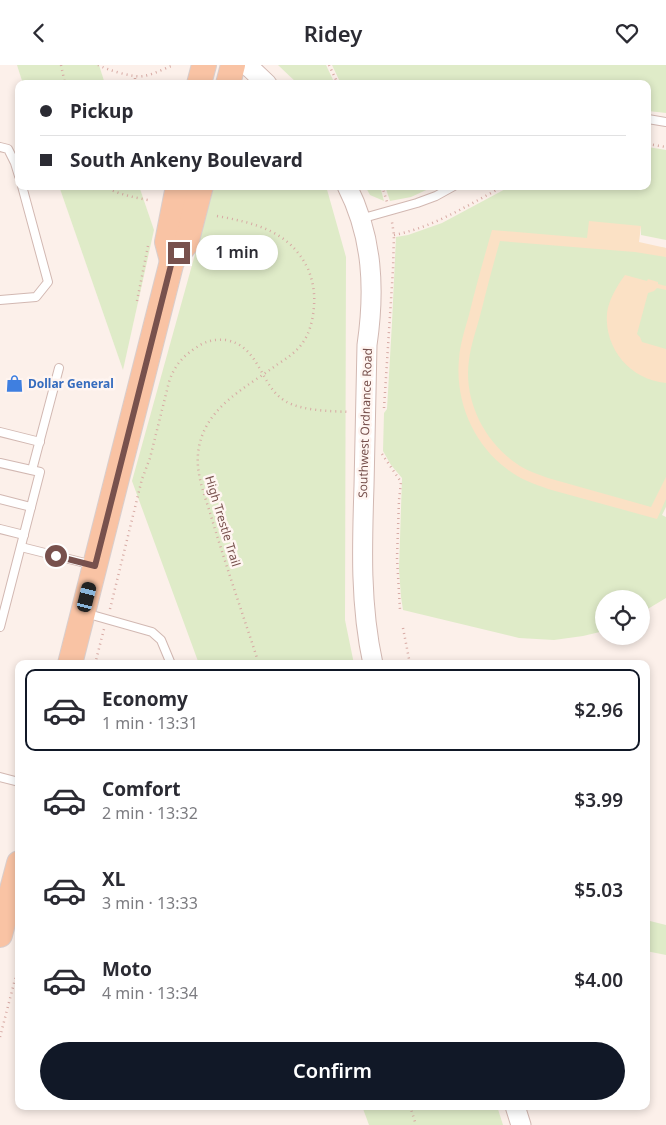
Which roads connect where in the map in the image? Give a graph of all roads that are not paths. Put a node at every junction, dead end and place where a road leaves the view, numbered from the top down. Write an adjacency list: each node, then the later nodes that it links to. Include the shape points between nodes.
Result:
1 (204, 65): 4 (main road)
2 (232, 65): 5 (main road)
3 (247, 65): 6 (street)
4 (200, 80)
5 (229, 80)
6 (263, 80)
7 (651, 120): 8 (lane)
8 (666, 122)
9 (0, 147): 10 (lane, via 8,149)
10 (15, 163)
11 (23, 190): 18 (lane, via 48,282 36,297)
12 (177, 190): 17 (main road, via 166,242)
13 (200, 190): 17 (main road, via 186,244)
14 (349, 190): 16 (street, Southwest Ordnance Road)
15 (447, 190): 16 (lane, via 417,203)
16 (360, 219): 34 (street, Southwest Ordnance Road, via 366,239 372,292 367,345 362,553 364,611)
17 (172, 261): 29 (main road)
18 (0, 300)
19 (59, 368): 21 (lane)
20 (0, 432): 21 (lane)
21 (40, 442): 23 (lane)
22 (0, 463): 23 (lane)
23 (32, 471): 25 (lane, via 40,472)
24 (0, 499): 25 (lane)
25 (31, 507): 27 (lane)
26 (0, 529): 27 (lane)
27 (24, 535): 28 (lane)
28 (20, 547): 29 (lane); 31 (lane)
29 (95, 566): 30 (main road)
30 (83, 612): 32 (main road); 33 (lane, via 152,632 161,640)
31 (0, 627)
32 (71, 660)
33 (169, 660)
34 (372, 660)
35 (0, 777): 36 (lane)
36 (15, 782)
37 (15, 883): 38 (main road)
38 (0, 935)
39 (516, 1110): 40 (street)
40 (521, 1125)

